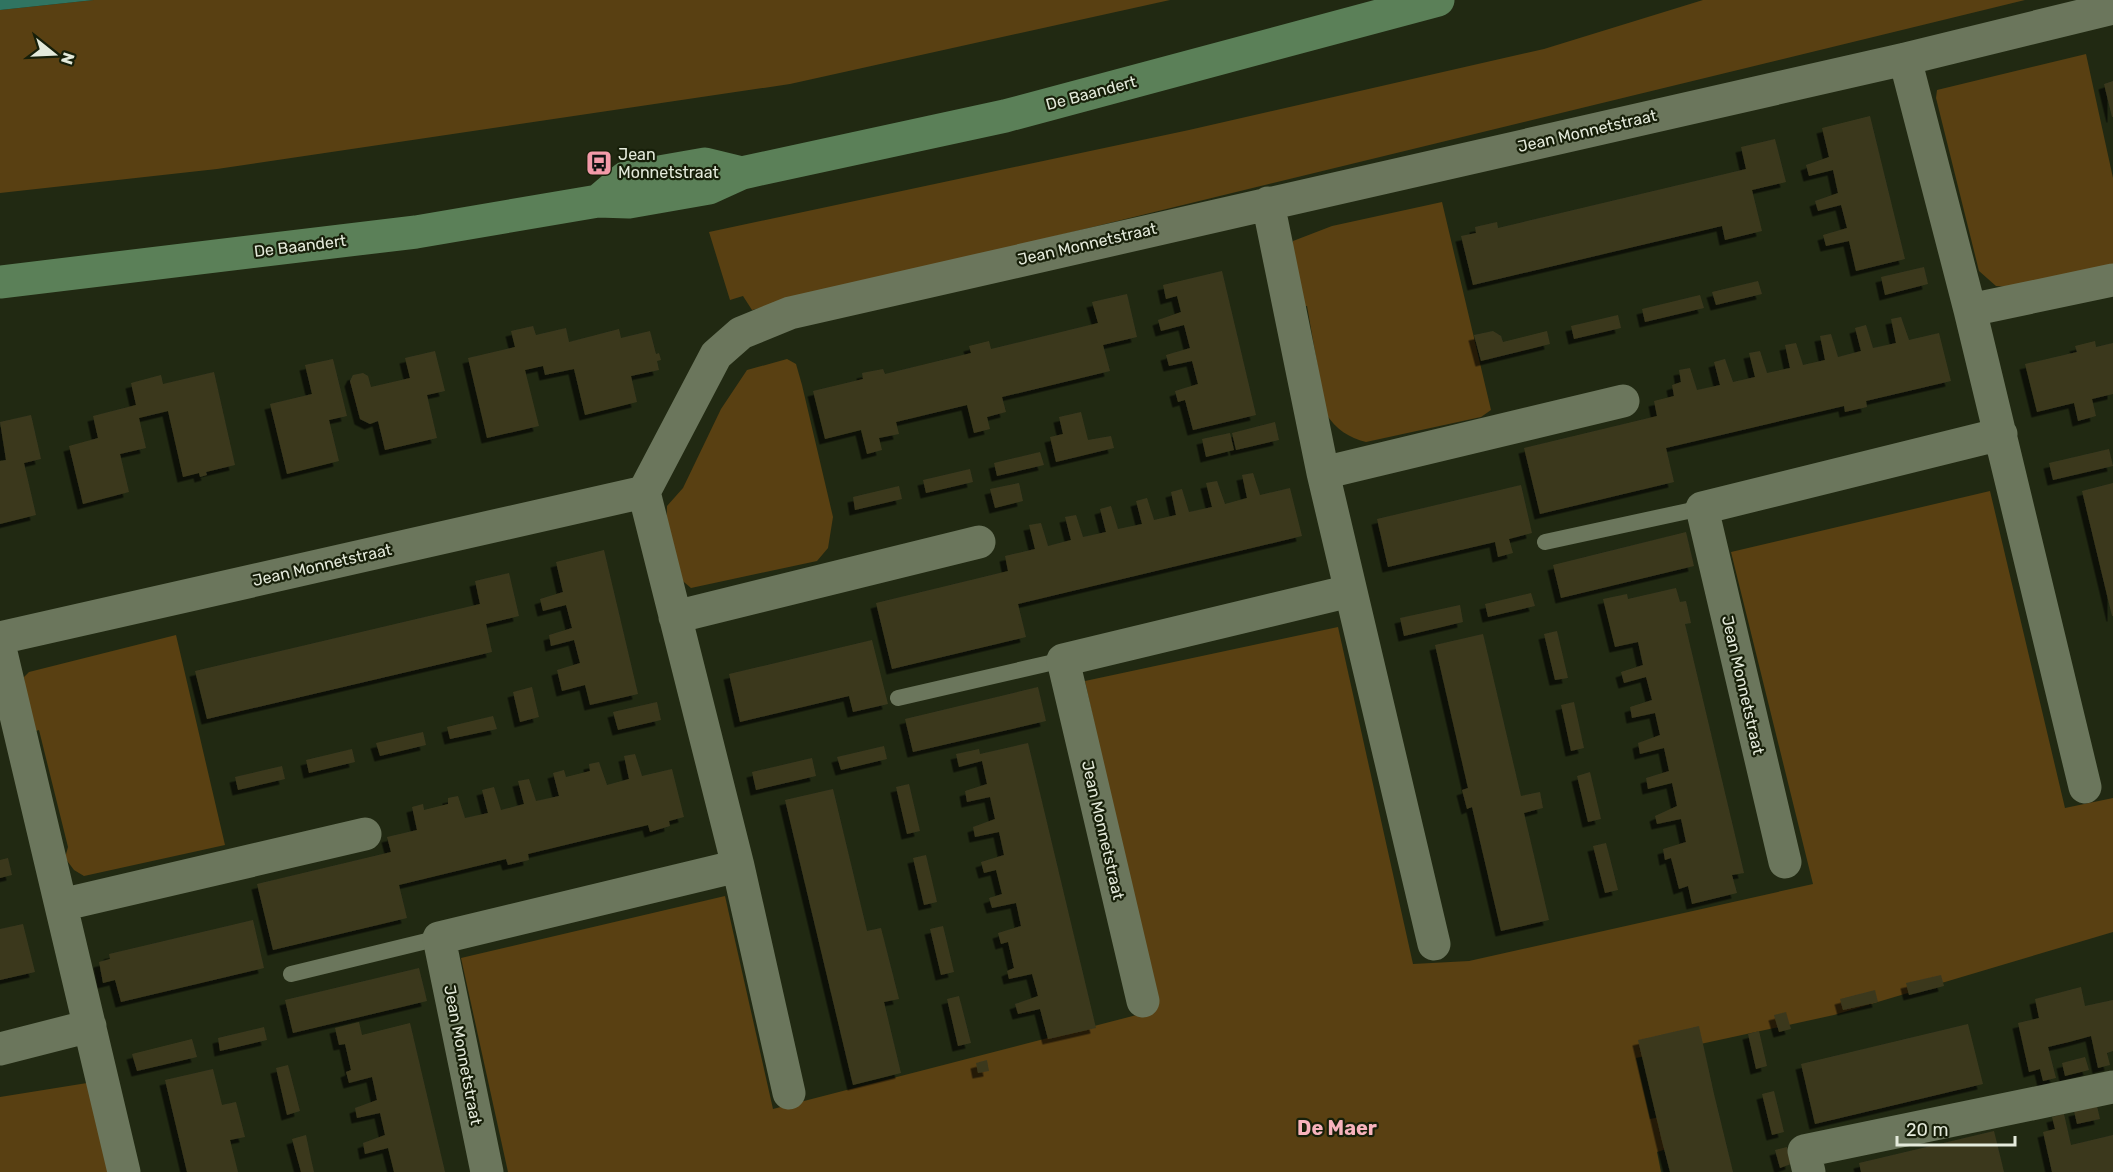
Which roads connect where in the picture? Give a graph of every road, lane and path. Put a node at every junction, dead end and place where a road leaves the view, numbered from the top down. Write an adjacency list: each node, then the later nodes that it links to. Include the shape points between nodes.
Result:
1 (1438, 0): 6 (main road, De Baandert, via 1005,116 742,173 705,164 625,178 598,201 416,232)
2 (2113, 8): 3 (street, Jean Monnetstraat)
3 (1905, 59): 4 (street, Jean Monnetstraat); 7 (street)
4 (1268, 203): 10 (street); 11 (street, Jean Monnetstraat, via 790,312 741,333 716,355)
5 (2113, 280): 7 (street)
6 (0, 282)
7 (1970, 310): 9 (street)
8 (1623, 401): 10 (street)
9 (2001, 434): 12 (street); 21 (street)
10 (1323, 473): 15 (street)
11 (644, 492): 16 (street); 17 (street, Jean Monnetstraat)
12 (1702, 508): 14 (lane); 23 (street, Jean Monnetstraat)
13 (979, 542): 16 (street)
14 (1545, 542)
15 (1350, 591): 19 (street); 27 (street)
16 (675, 617): 24 (street)
17 (0, 638)
18 (0, 648): 25 (street)
19 (1063, 660): 20 (lane); 29 (street, Jean Monnetstraat)
20 (898, 698)
21 (2085, 787)
22 (365, 834): 25 (street)
23 (1785, 862)
24 (738, 866): 26 (street); 33 (street)
25 (61, 905): 30 (street)
26 (439, 938): 28 (lane); 36 (street, Jean Monnetstraat)
27 (1434, 944)
28 (291, 974)
29 (1143, 1001)
30 (90, 1026): 31 (street); 35 (street)
31 (0, 1048)
32 (2113, 1087): 34 (street, via 1804,1151)
33 (789, 1093)
34 (1808, 1168)
35 (124, 1172)
36 (487, 1172)

